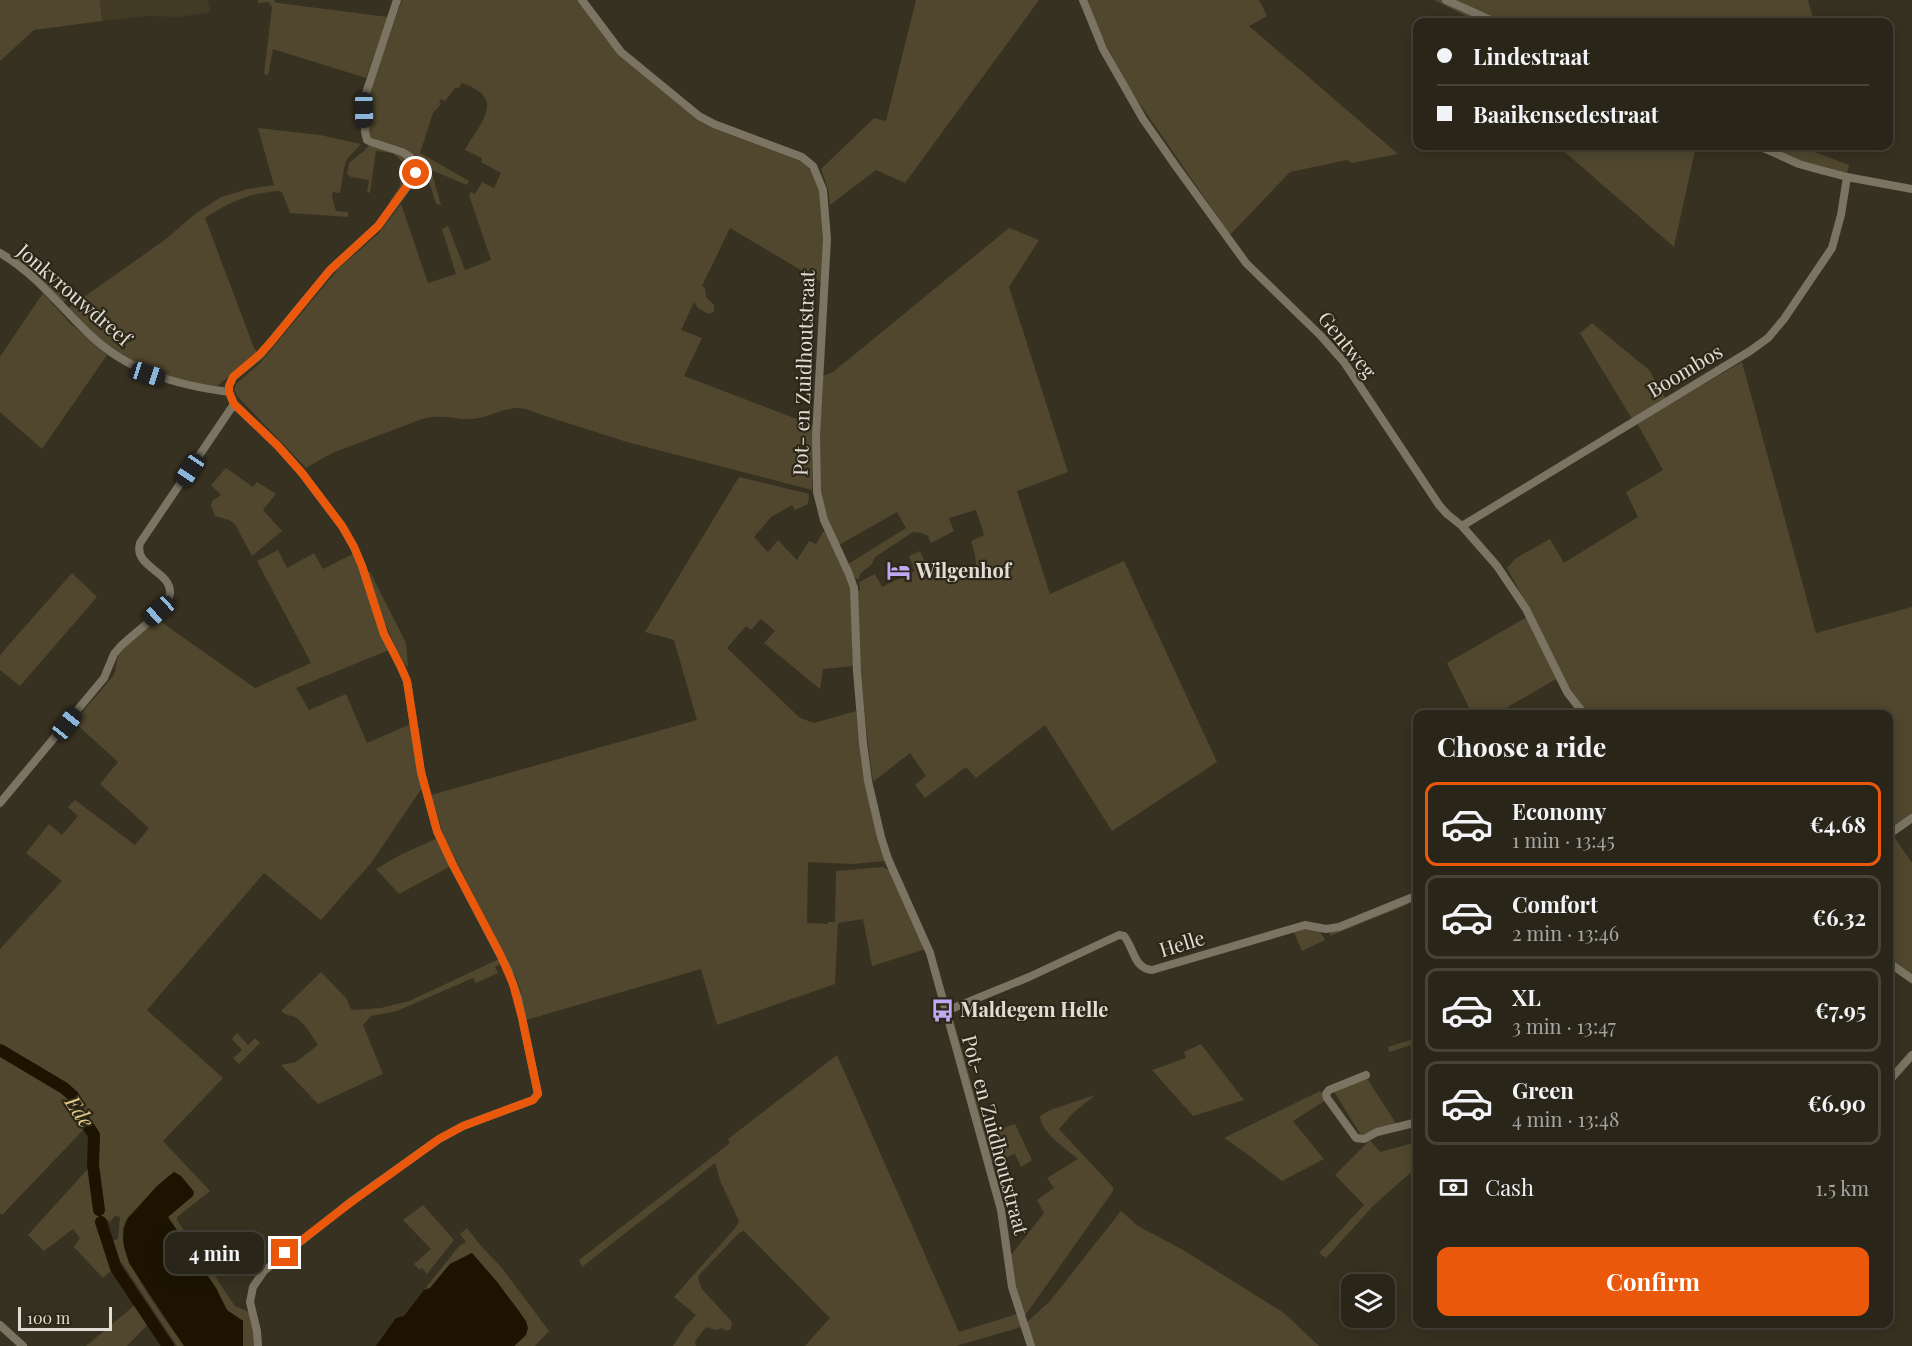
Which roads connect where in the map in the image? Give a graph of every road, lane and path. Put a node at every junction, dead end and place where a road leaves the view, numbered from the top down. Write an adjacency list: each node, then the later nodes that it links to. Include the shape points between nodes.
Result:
1 (397, 0): 10 (street, via 366,93 365,132 371,142 406,154 415,164 416,173 378,226 330,270 271,342 233,377)
2 (582, 0): 20 (street, Pot- en Zuidhoutstraat, via 621,52 694,112 714,124 802,157 819,176 827,239 816,492 821,513 854,588 863,743 880,837 926,941)
3 (1083, 0): 12 (street, Gentweg, via 1102,49 1143,119 1214,219 1246,263 1344,362 1439,505)
4 (1446, 0): 5 (street)
5 (1486, 18)
6 (1768, 150): 7 (street, via 1799,164)
7 (1847, 177): 8 (street); 12 (street, Boombos, via 1832,248 1768,338)
8 (1912, 189)
9 (0, 253): 10 (street, Jonkvrouwdreef, via 31,275 106,349 133,366 167,380)
10 (229, 392): 11 (street)
11 (234, 404): 14 (street, via 140,543 138,553 168,585 167,601 114,654 104,678); 27 (street, via 293,462 354,547 384,634 407,681 421,772 437,831 513,984 538,1089 533,1100 463,1126 432,1144 264,1271 253,1287 250,1302)
12 (1462, 526): 13 (street, Gentweg, via 1497,566 1526,609 1559,678)
13 (1581, 710)
14 (0, 803)
15 (1912, 818): 16 (street)
16 (1893, 831)
17 (1413, 897): 20 (street, Helle, via 1340,927 1305,925 1152,970 1139,966 1128,941 1119,935)
18 (1893, 966): 19 (street)
19 (1912, 979)
20 (946, 1011): 28 (street, Pot- en Zuidhoutstraat, via 1001,1210 1012,1287)
21 (1912, 1055): 23 (street)
22 (1366, 1075): 24 (street, via 1326,1094 1356,1138)
23 (1893, 1076)
24 (1413, 1123)
25 (0, 1325): 26 (street)
26 (23, 1346)
27 (258, 1346)
28 (1031, 1346)

